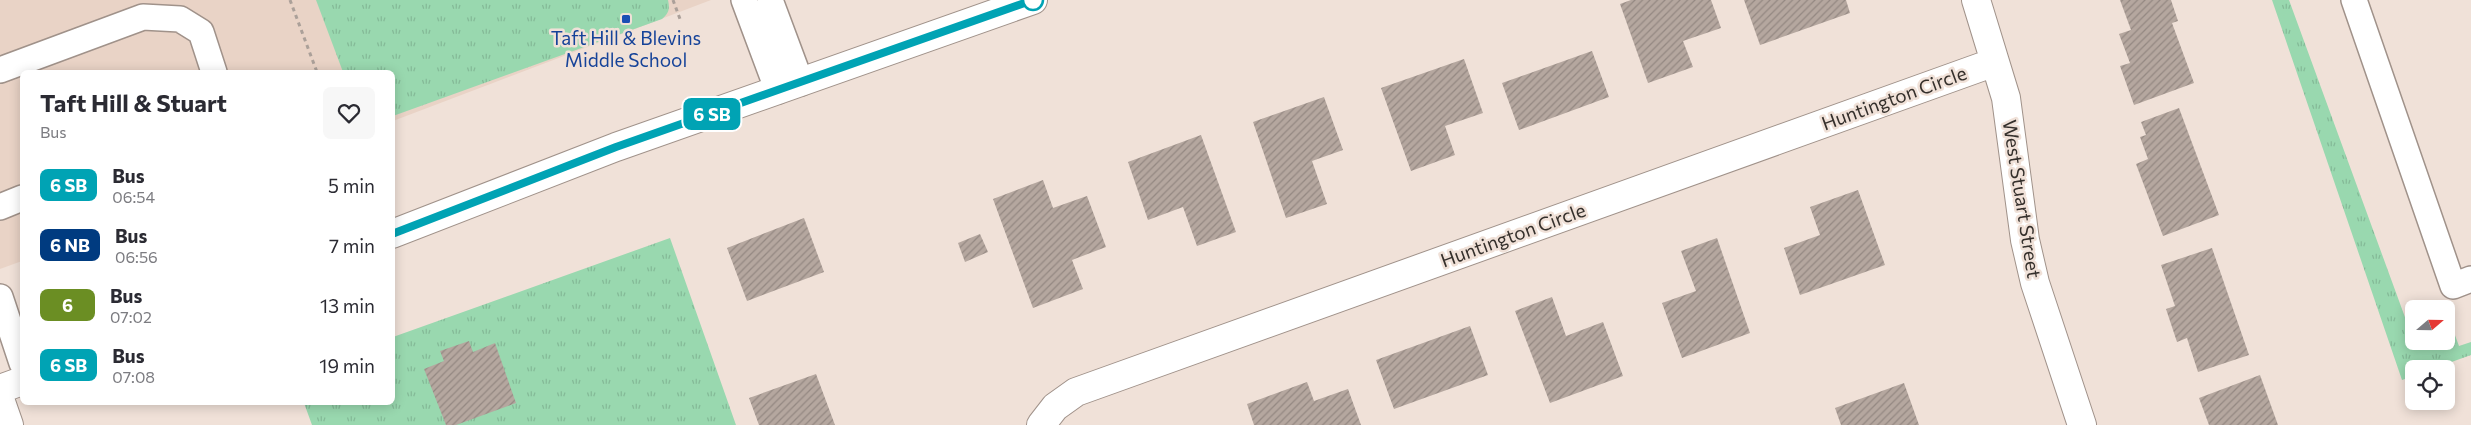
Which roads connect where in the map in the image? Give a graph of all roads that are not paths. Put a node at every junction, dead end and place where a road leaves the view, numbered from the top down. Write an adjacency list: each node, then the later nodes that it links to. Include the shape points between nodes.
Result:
1 (744, 0): 9 (lane)
2 (770, 0): 9 (lane)
3 (1033, 0): 9 (street)
4 (1976, 0): 6 (street, West Stuart Street)
5 (2354, 0): 13 (lane, via 2453,286)
6 (1995, 62): 20 (street, Huntington Circle, via 1076,392 1055,407); 21 (street, West Stuart Street, via 2006,98 2025,240 2035,283)
7 (0, 70): 8 (lane, via 143,17 180,19 201,32)
8 (213, 70)
9 (789, 87): 12 (street, via 616,147)
10 (20, 199): 11 (lane)
11 (0, 207)
12 (395, 233)
13 (2471, 279)
14 (0, 297): 15 (lane)
15 (20, 357)
16 (20, 382): 17 (street)
17 (0, 389)
18 (0, 399): 19 (street)
19 (9, 425)
20 (1041, 425)
21 (2082, 425)

